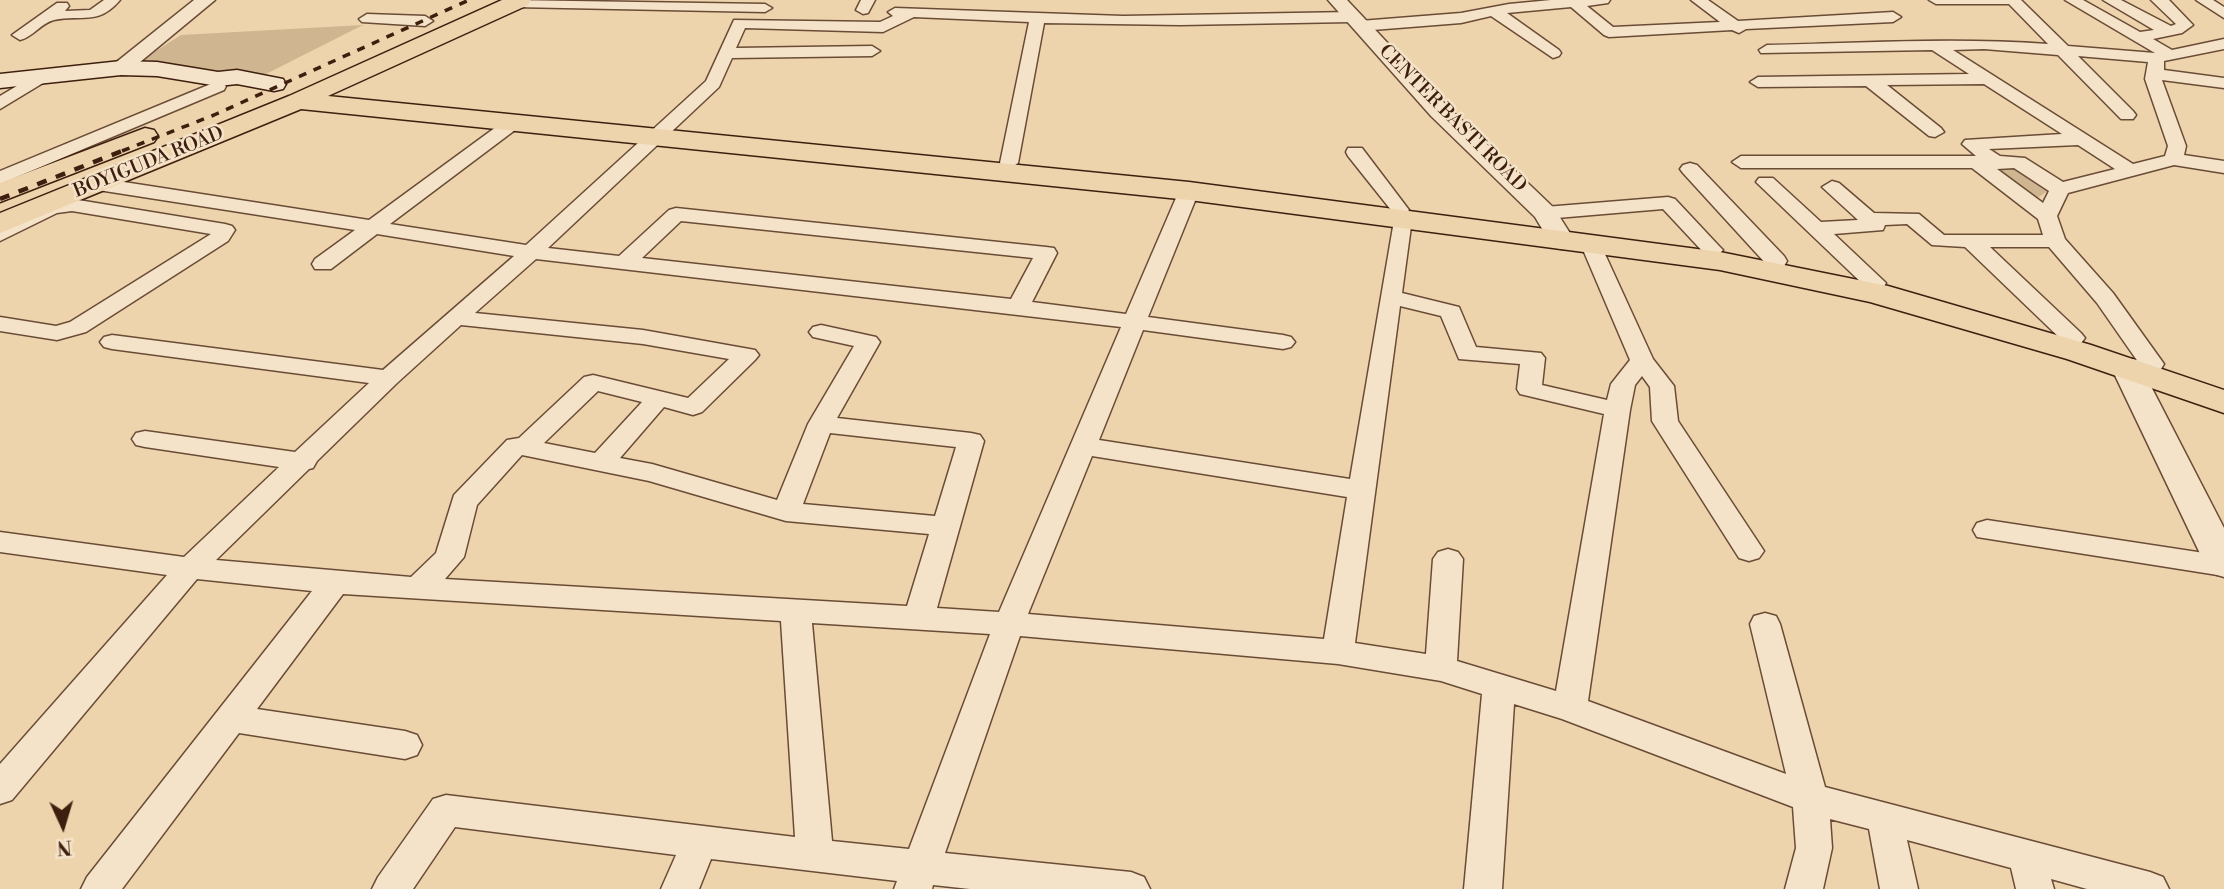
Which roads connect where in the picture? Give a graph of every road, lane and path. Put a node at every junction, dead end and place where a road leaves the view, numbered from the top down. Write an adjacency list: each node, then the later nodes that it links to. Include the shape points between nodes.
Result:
1 (71, 0): 29 (street)
2 (113, 0): 29 (street, via 94,14)
3 (207, 0): 50 (street)
4 (384, 0): 38 (street, via 366,19)
5 (477, 0): 38 (main road)
6 (1027, 0): 30 (street)
7 (1139, 0): 34 (street)
8 (1285, 0): 32 (street)
9 (1603, 0): 18 (street)
10 (1698, 0): 35 (street)
11 (1864, 0): 36 (street)
12 (1936, 0): 19 (street)
13 (2014, 0): 19 (street); 45 (street)
14 (2072, 0): 41 (street)
15 (2110, 0): 37 (street)
16 (2158, 0): 39 (street)
17 (2204, 0): 20 (street); 27 (street)
18 (1573, 1): 23 (street); 35 (street, via 1609,32)
19 (1961, 1)
20 (2224, 1)
21 (517, 2): 25 (street); 38 (main road)
22 (1446, 6): 31 (street)
23 (1502, 6): 31 (street); 47 (street)
24 (860, 7): 26 (street)
25 (821, 9)
26 (911, 13): 30 (street); 46 (street, via 883,27 739,23)
27 (2224, 13)
28 (1350, 14): 31 (street); 32 (street); 89 (street, CENTER BASTI ROAD, via 1439,111)
29 (47, 16): 40 (street)
30 (1004, 18): 33 (street)
31 (1461, 18)
32 (1301, 19): 34 (street)
33 (1037, 20): 34 (street); 71 (street)
34 (1144, 21)
35 (1734, 24): 36 (street); 43 (street)
36 (1903, 24): 42 (street)
37 (2168, 31): 39 (street); 41 (street)
38 (427, 32): 48 (main road, via 392,36); 60 (main road)
39 (2208, 33): 49 (street, via 2199,51)
40 (20, 35)
41 (2139, 37): 49 (street)
42 (1934, 44): 43 (street); 45 (street); 52 (street)
43 (1767, 50): 56 (street)
44 (872, 51): 46 (street)
45 (2064, 51): 49 (street); 63 (street)
46 (727, 53): 66 (street, via 713,83)
47 (1553, 53)
48 (345, 55)
49 (2160, 62): 58 (street); 69 (street, via 2153,79 2177,146)
50 (121, 68): 51 (main road); 57 (main road, via 157,69)
51 (42, 76): 53 (main road); 62 (street)
52 (1990, 79): 54 (street); 67 (street)
53 (0, 81)
54 (1871, 81): 56 (street); 65 (street)
55 (1758, 82): 56 (street)
56 (1809, 82)
57 (218, 83): 61 (main road); 76 (street)
58 (2224, 83)
59 (298, 88): 60 (main road); 61 (main road, BOYIGUDA ROAD); 64 (main road); 78 (main road, BOYIGUDA ROAD)
60 (329, 88): 66 (main road)
61 (262, 89): 82 (main road, BOYIGUDA ROAD)
62 (0, 104)
63 (2127, 115)
64 (513, 123): 66 (main road); 87 (street)
65 (1935, 132)
66 (660, 133): 71 (main road); 81 (main road); 93 (street)
67 (2081, 139): 72 (street, via 1971,144); 75 (street)
68 (1355, 152): 83 (street)
69 (2174, 159): 73 (street); 75 (street)
70 (1741, 162): 72 (street)
71 (1009, 163): 83 (main road, via 1193,182)
72 (1988, 163): 80 (street, via 2018,162); 84 (street)
73 (2224, 167)
74 (1690, 169): 94 (street)
75 (2130, 170): 80 (street)
76 (0, 178)
77 (1766, 182): 88 (street)
78 (98, 184): 86 (main road, BOYIGUDA ROAD); 87 (street)
79 (1832, 187): 85 (street)
80 (2060, 189): 84 (street)
81 (1189, 191): 83 (main road); 102 (street)
82 (0, 192)
83 (1401, 215): 89 (main road); 98 (street)
84 (2047, 216): 91 (street)
85 (1868, 219): 88 (street, via 1876,226); 92 (street, via 1912,218 1940,241)
86 (0, 224)
87 (371, 227): 93 (street); 96 (street)
88 (1814, 228): 97 (street)
89 (1564, 233): 94 (main road); 107 (street); 108 (main road, via 1876,293)
90 (0, 235): 101 (street, via 52,208 72,205 225,230 221,237 78,327 57,332)
91 (2055, 241): 92 (street); 108 (street, via 2105,298)
92 (1973, 243): 104 (street)
93 (531, 252): 95 (street); 100 (street)
94 (1776, 261): 97 (main road)
95 (625, 262): 99 (street); 99 (street, via 676,214 1045,253)
96 (323, 264)
97 (1875, 284): 104 (main road)
98 (1391, 297): 113 (street, via 1451,312 1467,354 1533,358 1529,389); 120 (street)
99 (1018, 307): 102 (street)
100 (457, 318): 109 (street); 111 (street, via 643,337 747,355 693,407)
101 (0, 324)
102 (1135, 324): 106 (street); 116 (street)
103 (821, 332): 114 (street, via 868,342)
104 (2073, 338): 108 (main road)
105 (112, 342): 109 (street)
106 (1283, 342)
107 (1642, 360): 113 (street, via 1623,384); 125 (street, via 1661,386 1665,421)
108 (2139, 365): 110 (main road); 112 (main road); 127 (street)
109 (388, 378): 118 (street)
110 (2224, 389)
111 (658, 399): 117 (street, via 593,382); 119 (street)
112 (2224, 402)
113 (1617, 410): 138 (street)
114 (821, 424): 121 (street); 122 (street, via 971,441)
115 (145, 439): 118 (street)
116 (1084, 446): 120 (street); 133 (street)
117 (525, 447): 119 (street); 130 (street, via 516,446 464,502 449,557)
118 (304, 462): 128 (street)
119 (601, 463): 121 (street)
120 (1362, 490): 135 (street)
121 (786, 512): 122 (street)
122 (944, 526): 132 (street)
123 (1987, 530): 127 (street)
124 (0, 542): 128 (street)
125 (1749, 551)
126 (1448, 559): 136 (street)
127 (2224, 565)
128 (190, 568): 129 (street); 141 (street)
129 (335, 583): 130 (street); 139 (street)
130 (418, 588): 131 (street)
131 (796, 610): 132 (street); 145 (street)
132 (919, 618): 133 (street)
133 (1009, 624): 135 (street); 147 (street)
134 (1765, 624): 142 (street)
135 (1338, 652): 136 (street)
136 (1441, 669): 137 (street)
137 (1499, 686): 138 (street); 152 (street)
138 (1570, 708): 142 (street)
139 (230, 719): 140 (street); 148 (street)
140 (405, 745)
141 (7, 773)
142 (1811, 798): 143 (street); 153 (street, via 1814,848)
143 (1885, 819): 146 (street); 154 (street)
144 (701, 840): 145 (street); 149 (street, via 446,810); 150 (street)
145 (815, 856): 147 (street)
146 (2031, 872): 155 (street)
147 (917, 878): 151 (street)
148 (100, 889)
149 (391, 889)
150 (680, 889)
151 (1131, 889)
152 (1483, 889)
153 (1804, 889)
154 (1899, 889)
155 (2150, 889)

